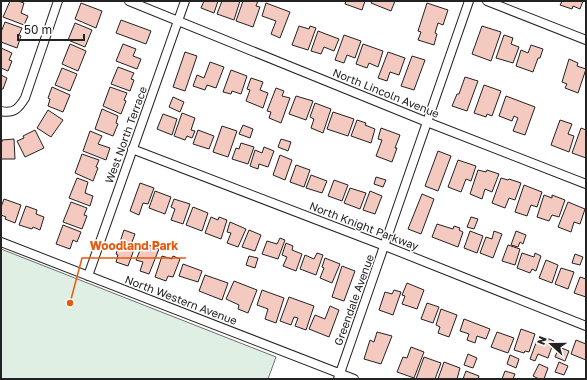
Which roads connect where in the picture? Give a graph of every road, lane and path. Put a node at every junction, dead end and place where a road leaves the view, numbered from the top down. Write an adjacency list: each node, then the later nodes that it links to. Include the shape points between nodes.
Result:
1 (58, 1): 8 (street, via 25,98 20,107 13,111)
2 (129, 1): 6 (street, North Lincoln Avenue)
3 (185, 1): 6 (street, West North Terrace)
4 (469, 1): 9 (street, Greendale Avenue)
5 (487, 1): 7 (street)
6 (178, 21): 9 (street, North Lincoln Avenue); 10 (street, West North Terrace)
7 (586, 40)
8 (1, 111)
9 (427, 122): 11 (street, North Lincoln Avenue); 13 (street, Greendale Avenue)
10 (132, 149): 13 (street, North Knight Parkway); 14 (street, West North Terrace)
11 (586, 184)
12 (1, 242): 14 (street, North Western Avenue)
13 (385, 246): 15 (street, North Knight Parkway); 16 (street, Greendale Avenue)
14 (88, 276): 16 (street, North Western Avenue)
15 (586, 326)
16 (339, 376): 17 (street, North Western Avenue)
17 (354, 379)

